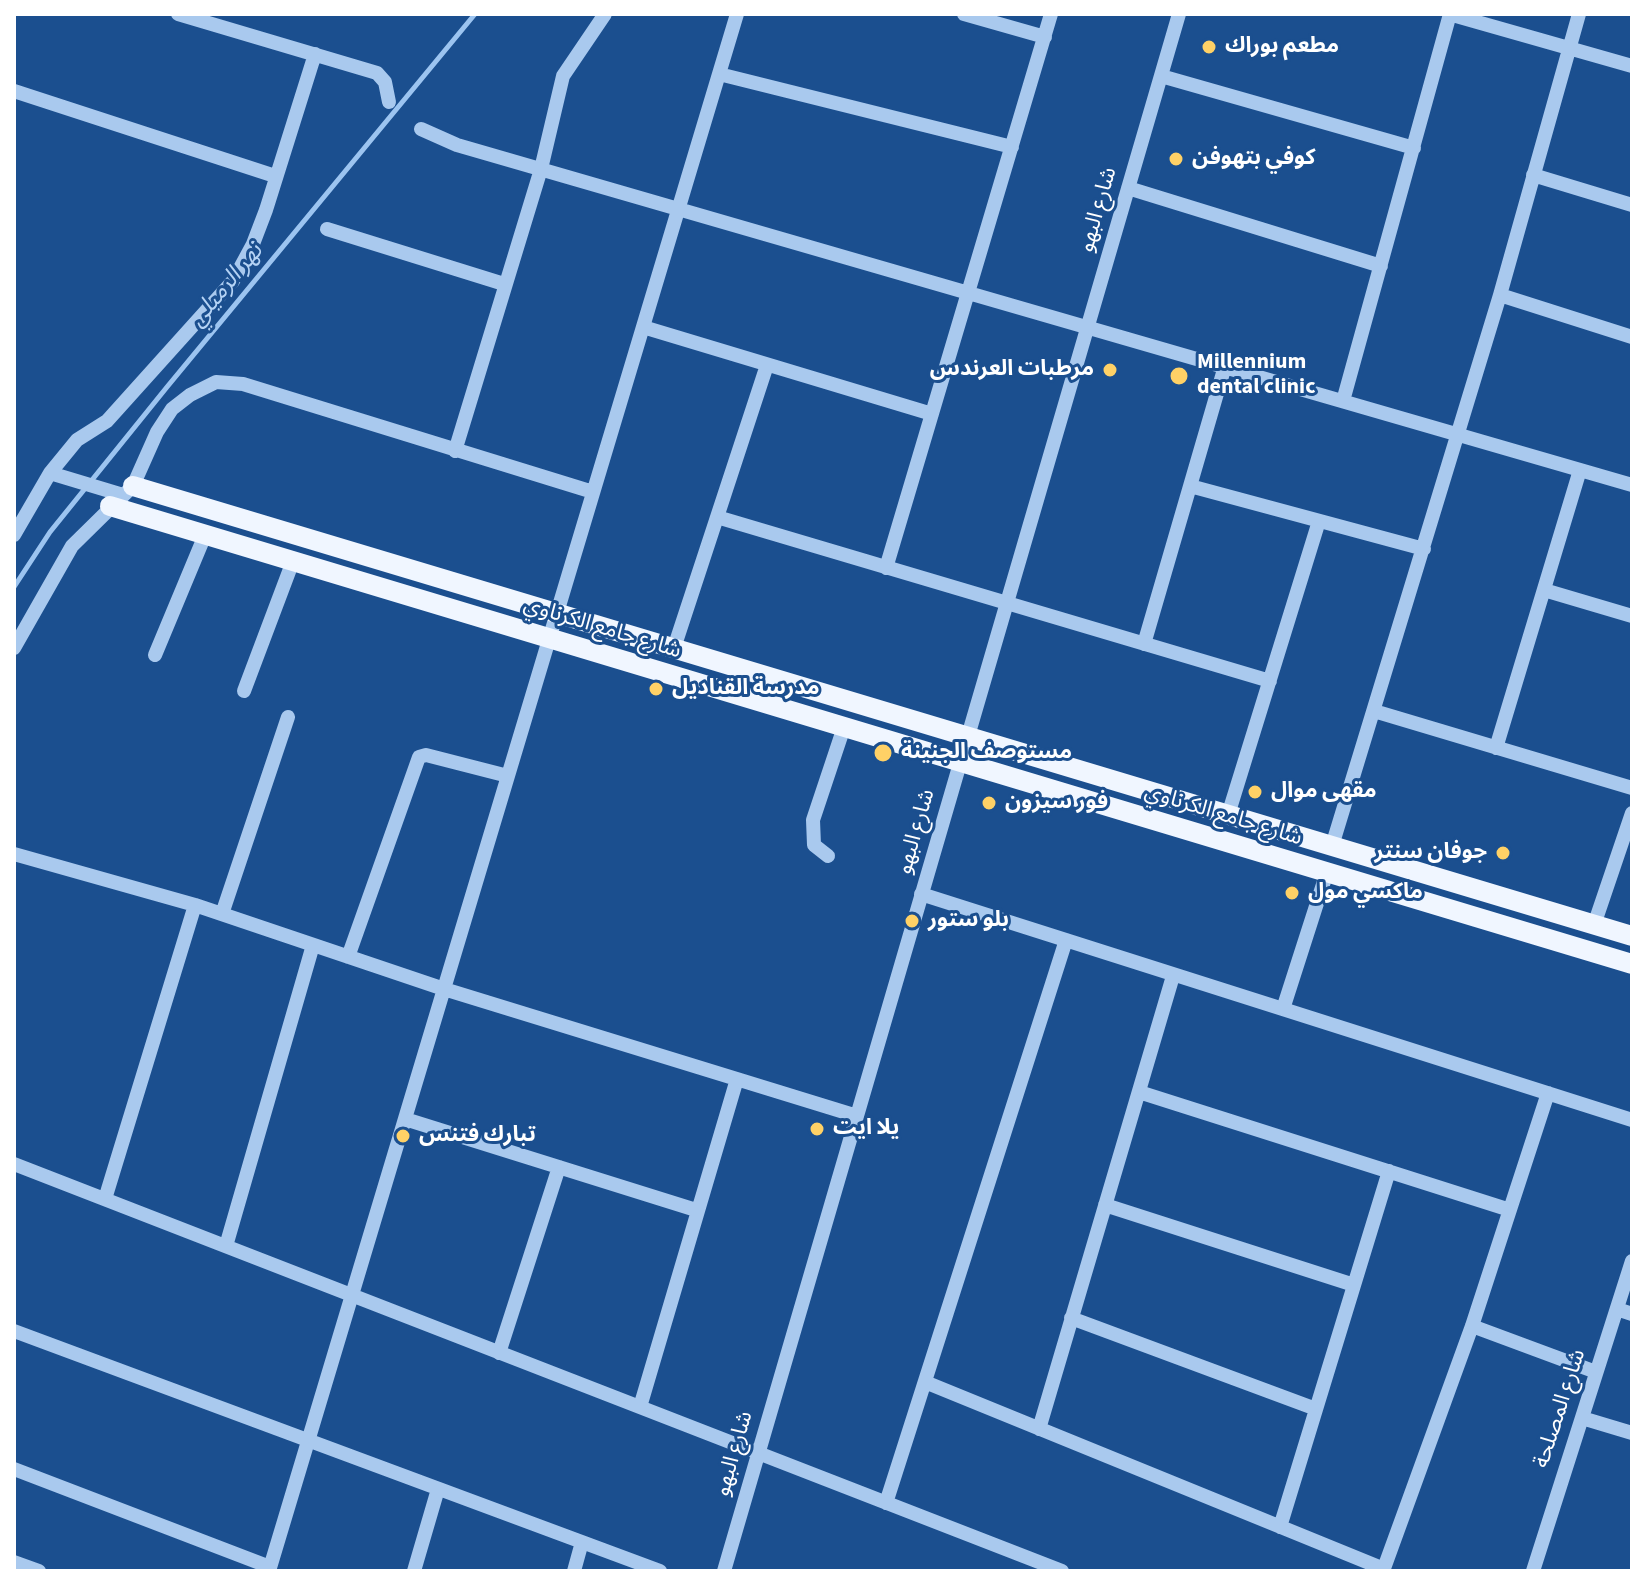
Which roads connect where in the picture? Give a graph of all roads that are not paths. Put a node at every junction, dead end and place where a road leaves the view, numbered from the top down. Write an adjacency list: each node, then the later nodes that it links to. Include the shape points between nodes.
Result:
1 (178, 14): 11 (street)
2 (605, 14): 20 (street, via 563,76)
3 (737, 14): 13 (street)
4 (964, 14): 9 (street)
5 (1051, 14): 9 (street)
6 (1179, 14): 14 (street, شارع البهو)
7 (1450, 14): 10 (street); 19 (street)
8 (1579, 14): 10 (street)
9 (1045, 37): 18 (street)
10 (1569, 48): 12 (street); 21 (street)
11 (315, 54): 16 (street, via 377,73); 22 (street)
12 (1632, 66)
13 (719, 74): 18 (street); 25 (street)
14 (1161, 76): 19 (street); 23 (street, شارع البهو)
15 (14, 91): 22 (street)
16 (389, 102)
17 (421, 129): 20 (street)
18 (1012, 147): 29 (street)
19 (1414, 148): 27 (street)
20 (541, 169): 25 (street); 28 (street)
21 (1533, 175): 24 (street); 30 (street)
22 (275, 176): 41 (street, via 253,244 233,281 107,421 77,440)
23 (1128, 188): 27 (street); 32 (street, شارع البهو)
24 (1632, 205)
25 (679, 209): 29 (street); 31 (street)
26 (327, 229): 28 (street)
27 (1381, 266): 36 (street)
28 (504, 284): 39 (street)
29 (968, 292): 32 (street); 37 (street)
30 (1500, 295): 33 (street); 38 (street)
31 (643, 327): 34 (street); 44 (street)
32 (1087, 327): 35 (street); 54 (street, شارع البهو)
33 (1632, 337)
34 (767, 365): 37 (street); 46 (street)
35 (1225, 366): 36 (street); 43 (street)
36 (1343, 401): 38 (street)
37 (932, 414): 52 (street)
38 (1459, 434): 40 (street); 50 (street)
39 (455, 451): 44 (street); 45 (street, via 243,384 216,382 172,409)
40 (1580, 470): 42 (street); 53 (street)
41 (50, 473): 45 (street); 48 (street)
42 (1632, 485)
43 (1190, 486): 47 (street); 58 (street)
44 (593, 492): 55 (street)
45 (122, 496): 49 (main road, شارع جامع الكرناوي); 55 (main road, شارع جامع الكرناوي); 59 (street, via 72,546)
46 (717, 517): 52 (street); 60 (street)
47 (1319, 521): 50 (street); 62 (street)
48 (14, 535)
49 (205, 535): 51 (main road, شارع جامع الكرناوي); 61 (street)
50 (1424, 549): 64 (street)
51 (293, 561): 57 (main road, شارع جامع الكرناوي); 63 (street)
52 (886, 568): 54 (street)
53 (1544, 590): 56 (street); 68 (street)
54 (1007, 603): 58 (street); 67 (street, شارع البهو)
55 (557, 613): 57 (street); 60 (main road, شارع جامع الكرناوي)
56 (1632, 616)
57 (549, 638): 66 (main road, شارع جامع الكرناوي); 70 (street)
58 (1144, 644): 62 (street)
59 (14, 648)
60 (674, 648): 67 (main road, شارع جامع الكرناوي)
61 (155, 655)
62 (1270, 681): 73 (street)
63 (244, 691)
64 (1374, 711): 68 (street); 74 (street)
65 (288, 717): 80 (street)
66 (844, 727): 69 (main road, شارع جامع الكرناوي); 76 (street, via 813,820 814,845)
67 (968, 737): 69 (street, شارع البهو); 73 (main road, شارع جامع الكرناوي)
68 (1496, 748): 71 (street)
69 (960, 762): 77 (main road, شارع جامع الكرناوي); 78 (street, شارع البهو)
70 (508, 776): 85 (street, via 419,757); 88 (street)
71 (1632, 788)
72 (1632, 813): 81 (street)
73 (1228, 815): 74 (main road, شارع جامع الكرناوي)
74 (1332, 846): 81 (main road, شارع جامع الكرناوي)
75 (14, 854): 79 (street)
76 (828, 856)
77 (1327, 872): 86 (main road, شارع جامع الكرناوي); 89 (street)
78 (921, 894): 83 (street); 93 (street, شارع البهو)
79 (195, 905): 80 (street); 99 (street)
80 (222, 914): 84 (street)
81 (1594, 925): 82 (main road, شارع جامع الكرناوي)
82 (1632, 936)
83 (1066, 940): 87 (street); 114 (street)
84 (313, 945): 85 (street); 103 (street)
85 (348, 957): 88 (street)
86 (1632, 964)
87 (1173, 976): 89 (street); 91 (street)
88 (444, 989): 90 (street); 94 (street)
89 (1283, 1009): 92 (street)
90 (737, 1079): 93 (street); 101 (street)
91 (1139, 1092): 98 (street); 100 (street)
92 (1548, 1093): 95 (street); 102 (street)
93 (857, 1116): 121 (street, شارع البهو)
94 (405, 1119): 97 (street); 106 (street)
95 (1632, 1120)
96 (14, 1164): 99 (street)
97 (559, 1167): 101 (street); 112 (street)
98 (1389, 1171): 102 (street); 105 (street)
99 (105, 1199): 103 (street)
100 (1105, 1205): 105 (street); 109 (street)
101 (696, 1210): 115 (street)
102 (1510, 1210): 110 (street)
103 (226, 1246): 106 (street)
104 (1632, 1261): 107 (street, شارع المصلحة)
105 (1354, 1285): 116 (street)
106 (352, 1295): 112 (street); 120 (street)
107 (1617, 1309): 108 (street); 113 (street, شارع المصلحة)
108 (1632, 1314)
109 (1071, 1318): 116 (street); 118 (street)
110 (1472, 1326): 113 (street); 129 (street)
111 (14, 1331): 120 (street)
112 (499, 1353): 115 (street)
113 (1596, 1372): 117 (street, شارع المصلحة)
114 (925, 1382): 118 (street); 124 (street)
115 (640, 1407): 121 (street)
116 (1316, 1409): 125 (street)
117 (1582, 1418): 119 (street); 136 (street, شارع المصلحة)
118 (1039, 1429): 125 (street)
119 (1632, 1433)
120 (308, 1441): 123 (street); 128 (street)
121 (759, 1453): 124 (street); 134 (street, شارع البهو)
122 (14, 1469): 128 (street)
123 (438, 1489): 126 (street); 131 (street)
124 (886, 1503): 135 (street)
125 (1280, 1527): 129 (street)
126 (582, 1542): 132 (street); 133 (street)
127 (14, 1562): 130 (street)
128 (269, 1569)
129 (1383, 1570)
130 (39, 1571)
131 (414, 1571)
132 (574, 1571)
133 (660, 1571)
134 (724, 1571)
135 (1062, 1571)
136 (1533, 1571)

